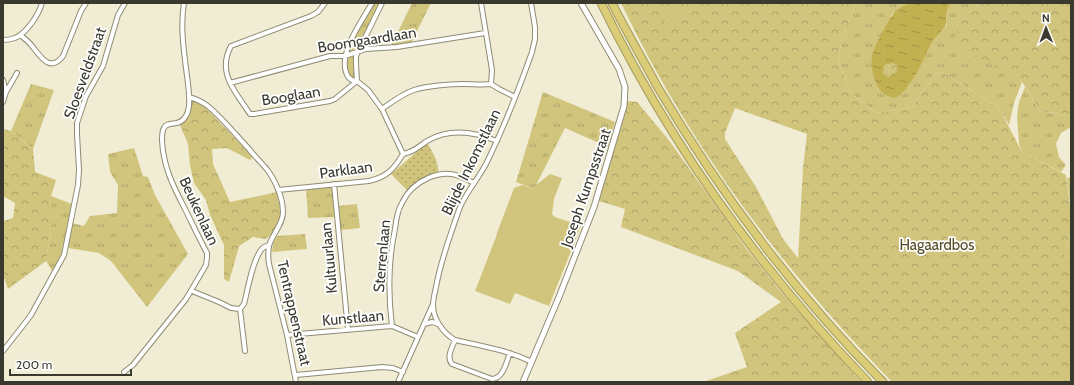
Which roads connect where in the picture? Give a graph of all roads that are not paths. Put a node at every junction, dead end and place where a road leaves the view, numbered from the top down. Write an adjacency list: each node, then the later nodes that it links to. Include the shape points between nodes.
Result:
1 (42, 3): 14 (street, via 33,21)
2 (86, 3): 14 (street, via 60,61 46,62)
3 (125, 3): 44 (street, Sloesveldstraat, via 118,15 103,66 86,96 78,123 78,184 64,255 26,323)
4 (184, 3): 24 (street, via 182,17)
5 (325, 3): 21 (street, Booglaan, via 311,16 231,46 226,62)
6 (371, 3): 17 (street)
7 (382, 3): 16 (street)
8 (481, 3): 13 (street)
9 (531, 3): 25 (street, Blijde Inkomstlaan, via 535,40)
10 (581, 3): 47 (street, Joseph Kumpsstraat, via 619,69 625,87 624,106 594,207)
11 (602, 3): 54 (highway, via 664,117 726,210 790,294)
12 (612, 3): 55 (highway, via 673,112 733,204 797,287)
13 (485, 33): 16 (street, Boomgaardlaan); 22 (street, via 492,70)
14 (20, 35): 15 (street)
15 (3, 40)
16 (359, 51): 17 (street, Boomgaardlaan); 20 (street, via 356,60)
17 (345, 56): 20 (street, via 348,76); 21 (street, Boomgaardlaan, via 330,56)
18 (17, 73): 23 (street)
19 (3, 80): 23 (street)
20 (357, 81): 21 (street, Booglaan, via 330,101 254,114 250,114); 27 (street)
21 (230, 84)
22 (491, 84): 25 (street); 27 (street, via 422,88 404,94)
23 (6, 92): 26 (street)
24 (190, 97): 32 (street, Tentrappenstraat, via 208,106 269,172); 34 (street, Beukenlaan, via 186,117 182,121 166,125 162,135 169,175 207,257 206,265)
25 (515, 97): 28 (street, Blijde Inkomstlaan)
26 (3, 102)
27 (382, 108): 29 (street)
28 (497, 141): 29 (street, Parklaan, via 478,134 458,132 429,140 411,152); 30 (street, Blijde Inkomstlaan)
29 (403, 154): 31 (street, Parklaan, via 391,171 379,179)
30 (474, 183): 35 (street, Blijde Inkomstlaan, via 460,207 439,271); 39 (street, Sterrenlaan, via 454,174 436,175 417,184 402,203 398,212 389,268)
31 (334, 184): 32 (street, Parklaan); 40 (street, Kultuurlaan)
32 (278, 190): 33 (street, Tentrappenstraat, via 282,220)
33 (269, 245): 36 (street, via 265,246 256,258 244,304); 41 (street, Tentrappenstraat, via 269,264)
34 (192, 290): 36 (street, via 231,308); 48 (street, Beukenlaan, via 133,365)
35 (433, 304): 37 (street); 38 (street, Blijde Inkomstlaan)
36 (240, 309): 45 (street)
37 (424, 324): 38 (street); 42 (street)
38 (438, 324): 43 (street, Blijde Inkomstlaan)
39 (392, 326): 40 (street, Kunstlaan); 42 (street, Kunstlaan)
40 (348, 330): 41 (street, Kunstlaan)
41 (287, 335): 50 (street, Tentrappenstraat)
42 (418, 337): 49 (street)
43 (455, 340): 46 (street, Blijde Inkomstlaan); 46 (street, via 449,361 492,379 497,379 501,375)
44 (3, 351)
45 (245, 351)
46 (510, 353): 47 (street, Blijde Inkomstlaan)
47 (532, 362): 53 (street, Joseph Kumpsstraat)
48 (124, 372)
49 (403, 372): 50 (street, via 387,367); 52 (street)
50 (296, 375): 51 (street, Tentrappenstraat)
51 (296, 382)
52 (398, 382)
53 (523, 382)
54 (868, 382)
55 (883, 382)

